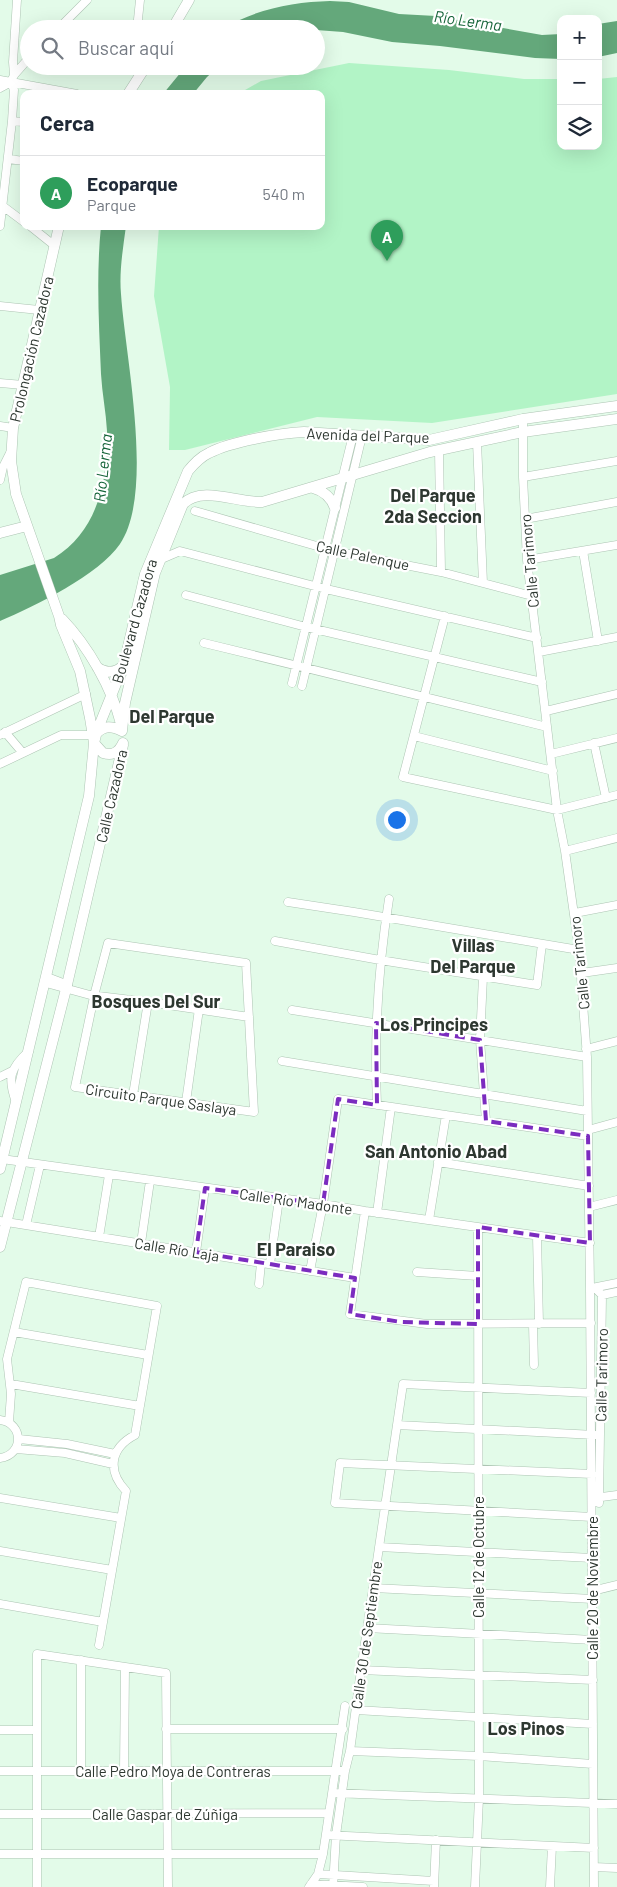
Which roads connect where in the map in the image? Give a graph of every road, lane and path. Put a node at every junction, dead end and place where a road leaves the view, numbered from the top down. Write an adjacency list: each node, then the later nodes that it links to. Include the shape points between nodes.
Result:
1 (17, 0): 10 (street)
2 (88, 0): 5 (street)
3 (140, 0): 6 (street)
4 (190, 0): 7 (street)
5 (67, 20)
6 (138, 20)
7 (178, 20)
8 (20, 69): 10 (street)
9 (140, 75): 14 (street)
10 (13, 78): 11 (street); 12 (street); 13 (street); 15 (street)
11 (0, 80)
12 (0, 88)
13 (61, 90)
14 (131, 90)
15 (12, 121): 16 (street); 17 (street)
16 (20, 122)
17 (8, 159): 18 (street); 19 (street)
18 (20, 160)
19 (1, 205): 20 (street); 21 (street)
20 (20, 219)
21 (0, 226)
22 (35, 230): 24 (street)
23 (58, 230): 24 (street, Prolongación Cazadora)
24 (54, 246): 26 (street, Prolongación Cazadora)
25 (0, 306): 26 (street)
26 (39, 310): 28 (street, Prolongación Cazadora)
27 (0, 383): 28 (street)
28 (23, 385): 33 (street, Prolongación Cazadora)
29 (617, 406): 31 (street, Avenida del Parque)
30 (617, 418): 34 (street, Avenida del Parque)
31 (523, 419): 34 (street, Calle Tarimoro); 35 (street, Avenida del Parque, via 429,440)
32 (0, 426): 33 (street)
33 (13, 428): 37 (street, Prolongación Cazadora)
34 (523, 432): 36 (street, Avenida del Parque); 41 (street, Calle Tarimoro)
35 (357, 435): 40 (street); 44 (street, Avenida del Parque, via 289,433 219,448 188,471)
36 (476, 442): 38 (street, Avenida del Parque); 59 (street)
37 (12, 449): 42 (street); 49 (street, Prolongación Cazadora, via 16,494)
38 (439, 450): 40 (street, Avenida del Parque); 58 (street)
39 (617, 460): 41 (street)
40 (347, 477): 43 (street, Avenida del Parque); 46 (street); 53 (street)
41 (523, 477): 48 (street, Calle Tarimoro)
42 (0, 480)
43 (313, 488): 44 (street, Avenida del Parque, via 262,502 250,503 200,494); 46 (street, via 329,497)
44 (180, 502): 55 (street, Boulevard Cazadora); 57 (street, Boulevard Cazadora)
45 (617, 502): 48 (street)
46 (335, 508): 52 (street)
47 (196, 511): 52 (street, Calle Palenque)
48 (525, 519): 56 (street, Calle Tarimoro)
49 (27, 526): 50 (street); 64 (street, Prolongación Cazadora)
50 (0, 533)
51 (617, 545): 54 (street)
52 (325, 548): 53 (street, Calle Palenque); 60 (street)
53 (334, 551): 58 (street, Calle Palenque); 61 (street)
54 (583, 551): 56 (street); 70 (street)
55 (160, 560): 57 (street); 60 (street, via 180,551); 87 (street, Boulevard Cazadora, via 125,703)
56 (528, 560): 63 (street, Calle Tarimoro)
57 (149, 565): 74 (street, Boulevard Cazadora)
58 (441, 572): 59 (street, Calle Palenque)
59 (483, 583): 63 (street, Calle Palenque)
60 (316, 586): 61 (street); 66 (street)
61 (326, 589): 65 (street); 67 (street)
62 (186, 595): 66 (street)
63 (532, 596): 68 (street, Calle Tarimoro)
64 (58, 611): 76 (street, Calle Cazadora); 81 (street, Calle Cazadora)
65 (445, 616): 68 (street); 73 (street)
66 (306, 627): 67 (street); 75 (street)
67 (316, 630): 73 (street); 77 (street)
68 (537, 638): 72 (street, Calle Tarimoro)
69 (617, 638): 70 (street)
70 (598, 641): 72 (street)
71 (204, 643): 75 (street)
72 (538, 652): 78 (street, Calle Tarimoro)
73 (434, 657): 78 (street); 84 (street)
74 (124, 664): 76 (street, via 111,672); 83 (street, Boulevard Cazadora)
75 (296, 666): 77 (street); 79 (street)
76 (97, 667): 83 (street, Calle Cazadora)
77 (306, 668): 80 (street); 84 (street)
78 (542, 682): 85 (street, Calle Tarimoro)
79 (292, 683)
80 (302, 686)
81 (86, 694): 88 (street); 90 (street, Calle Cazadora)
82 (617, 694): 85 (street)
83 (111, 696): 87 (street, Calle Cazadora); 90 (street, Boulevard Cazadora)
84 (424, 697): 86 (street); 89 (street)
85 (546, 711): 86 (street, Calle Tarimoro)
86 (548, 727): 95 (street, Calle Tarimoro)
87 (122, 731): 90 (street, via 101,729); 92 (street, Calle Cazadora)
88 (3, 734): 94 (street)
89 (414, 736): 97 (street); 100 (street, via 403,777)
90 (94, 737): 92 (street, via 99,750 108,754 118,751); 94 (street, via 61,735); 115 (street, Calle Cazadora, via 89,796)
91 (617, 738): 93 (street)
92 (124, 743): 116 (street, Calle Cazadora)
93 (594, 743): 95 (street); 99 (street)
94 (22, 752): 96 (street)
95 (551, 754): 97 (street, Calle Tarimoro)
96 (0, 764)
97 (553, 771): 100 (street, Calle Tarimoro)
98 (617, 795): 99 (street)
99 (606, 798): 100 (street)
100 (557, 810): 102 (street, Calle Tarimoro)
101 (617, 838): 102 (street)
102 (565, 851): 106 (street, Calle Tarimoro)
103 (389, 899): 107 (street)
104 (288, 902): 107 (street)
105 (617, 905): 106 (street)
106 (575, 913): 110 (street, Calle Tarimoro)
107 (386, 917): 109 (street); 111 (street)
108 (275, 941): 111 (street)
109 (542, 944): 110 (street); 114 (street, via 537,985)
110 (579, 950): 113 (street, Calle Tarimoro)
111 (380, 960): 114 (street); 122 (street)
112 (617, 968): 113 (street)
113 (582, 973): 126 (street, Calle Tarimoro)
114 (483, 976): 123 (street)
115 (46, 980): 116 (street); 125 (street, Calle Cazadora)
116 (66, 987): 117 (street); 142 (street, Calle Cazadora)
117 (97, 994): 118 (street); 121 (street, Circuito Parque Saslaya, via 108,943 246,963); 132 (street, Circuito Parque Saslaya, via 75,1087)
118 (148, 1002): 119 (street); 132 (street)
119 (199, 1009): 121 (street); 133 (street)
120 (292, 1010): 122 (street)
121 (249, 1016): 133 (street, Circuito Parque Saslaya, via 254,1112)
122 (376, 1023): 123 (street); 129 (street)
123 (480, 1040): 126 (street); 131 (street)
124 (617, 1041): 126 (street)
125 (29, 1051): 128 (street); 134 (street, Calle Cazadora)
126 (587, 1053): 137 (street, Calle Tarimoro)
127 (282, 1061): 129 (street)
128 (12, 1071): 130 (street); 134 (street, via 10,1088)
129 (376, 1076): 131 (street); 135 (street)
130 (0, 1077)
131 (483, 1094): 137 (street); 139 (street)
132 (133, 1095): 133 (street, Circuito Parque Saslaya)
133 (186, 1102)
134 (16, 1103): 144 (street, Calle Cazadora)
135 (377, 1105): 136 (street); 152 (street, via 338,1099)
136 (391, 1107): 138 (street); 155 (street)
137 (588, 1112): 141 (street, Calle Tarimoro)
138 (446, 1115): 139 (street); 143 (street)
139 (486, 1121): 141 (street)
140 (617, 1122): 141 (street)
141 (588, 1133): 148 (street, Calle Tarimoro)
142 (21, 1162): 144 (street, Calle Río Madonte); 145 (street, Calle Río Madonte); 157 (street, Calle Cazadora)
143 (438, 1162): 148 (street); 156 (street)
144 (1, 1164)
145 (40, 1165): 146 (street, Calle Río Madonte); 158 (street)
146 (109, 1175): 147 (street, Calle Río Madonte); 161 (street)
147 (150, 1180): 149 (street, Calle Río Madonte); 162 (street)
148 (589, 1186): 153 (street, Calle Tarimoro)
149 (205, 1188): 150 (street, Calle Río Madonte); 165 (street)
150 (279, 1199): 152 (street, Calle Río Madonte); 167 (street)
151 (617, 1200): 153 (street)
152 (323, 1204): 154 (street, Calle Río Madonte); 168 (street)
153 (589, 1207): 163 (street, Calle Tarimoro)
154 (365, 1211): 155 (street, Calle Río Madonte); 171 (street)
155 (377, 1213): 156 (street, Calle Río Madonte)
156 (429, 1220): 159 (street, Calle Río Madonte)
157 (3, 1221): 158 (street, Calle Río Laja); 164 (street)
158 (26, 1225): 161 (street, Calle Río Laja)
159 (478, 1227): 160 (street, Calle Río Madonte); 170 (street, Calle 12 de Octubre)
160 (537, 1236): 163 (street, Calle Río Madonte); 179 (street)
161 (99, 1237): 162 (street, Calle Río Laja)
162 (141, 1243): 165 (street, Calle Río Laja)
163 (590, 1243): 174 (street, Calle Tarimoro)
164 (0, 1247)
165 (196, 1252): 166 (street, Calle Río Laja)
166 (261, 1263): 167 (street, Calle Río Laja); 173 (street)
167 (270, 1264): 168 (street, Calle Río Laja)
168 (310, 1271): 171 (street, Calle Río Laja)
169 (416, 1272): 170 (street)
170 (478, 1276): 178 (street, Calle 12 de Octubre)
171 (355, 1278): 178 (street, via 350,1314 418,1323)
172 (617, 1283): 174 (street)
173 (259, 1284)
174 (590, 1288): 176 (street); 177 (street, Calle 20 de Noviembre)
175 (617, 1292): 176 (street)
176 (602, 1295): 192 (street, Calle Tarimoro)
177 (591, 1323): 179 (street); 185 (street, Calle 20 de Noviembre)
178 (478, 1324): 179 (street); 184 (street, Calle 12 de Octubre)
179 (536, 1324): 182 (street)
180 (14, 1332): 181 (street); 181 (street, via 26,1282 157,1306); 183 (street, via 7,1359)
181 (148, 1355): 186 (street)
182 (534, 1365)
183 (11, 1384): 186 (street); 188 (street)
184 (478, 1387): 185 (street); 189 (street, Calle 30 de Septiembre, via 403,1384); 190 (street, Calle 12 de Octubre)
185 (591, 1393): 191 (street, Calle 20 de Noviembre)
186 (140, 1406): 195 (street, via 134,1434)
187 (0, 1420): 188 (street)
188 (8, 1422): 193 (street, via 16,1429)
189 (397, 1425): 190 (street); 198 (street, Calle 30 de Septiembre)
190 (478, 1429): 191 (street); 199 (street, Calle 12 de Octubre)
191 (591, 1435): 192 (street); 200 (street, Calle 20 de Noviembre)
192 (600, 1435): 204 (street, Calle Tarimoro)
193 (19, 1439): 194 (street); 195 (street, via 68,1444)
194 (16, 1449): 196 (street, via 9,1456); 197 (street, via 65,1453)
195 (115, 1454): 197 (street)
196 (0, 1458)
197 (113, 1464): 208 (street, via 114,1475 126,1492)
198 (391, 1465): 199 (street); 205 (street, Calle 30 de Septiembre); 205 (street, via 340,1463 335,1503)
199 (478, 1469): 200 (street); 206 (street, Calle 12 de Octubre)
200 (592, 1474): 204 (street, Calle 20 de Noviembre)
201 (617, 1495): 204 (street)
202 (0, 1498): 208 (street)
203 (617, 1500): 204 (street)
204 (595, 1501): 207 (street, Calle 20 de Noviembre)
205 (385, 1506): 206 (street); 209 (street, Calle 30 de Septiembre)
206 (478, 1511): 207 (street); 211 (street, Calle 12 de Octubre)
207 (592, 1517): 212 (street, Calle 20 de Noviembre)
208 (121, 1518): 213 (street)
209 (379, 1547): 211 (street); 215 (street, Calle 30 de Septiembre)
210 (0, 1551): 213 (street)
211 (478, 1552): 212 (street); 216 (street, Calle 12 de Octubre)
212 (592, 1558): 217 (street, Calle 20 de Noviembre)
213 (112, 1570): 219 (street)
214 (617, 1585): 217 (street)
215 (373, 1588): 216 (street); 220 (street, Calle 30 de Septiembre)
216 (478, 1594): 217 (street); 221 (street, Calle 12 de Octubre)
217 (592, 1595): 222 (street, Calle 20 de Noviembre)
218 (0, 1604): 219 (street)
219 (103, 1622): 223 (street)
220 (367, 1628): 221 (street); 226 (street, Calle 30 de Septiembre)
221 (479, 1634): 222 (street); 227 (street, Calle 12 de Octubre)
222 (593, 1640): 228 (street, Calle 20 de Noviembre)
223 (99, 1645)
224 (81, 1660): 225 (street); 236 (street, via 38,1654); 241 (street)
225 (125, 1667): 233 (street, via 166,1673); 242 (street)
226 (360, 1670): 227 (street); 230 (street, Calle 30 de Septiembre)
227 (479, 1675): 228 (street); 231 (street, Calle 12 de Octubre)
228 (593, 1680): 232 (street, Calle 20 de Noviembre)
229 (345, 1706): 234 (street, Calle 30 de Septiembre)
230 (356, 1710): 231 (street); 237 (street, Calle 30 de Septiembre)
231 (479, 1716): 232 (street); 238 (street, Calle 12 de Octubre)
232 (593, 1724): 239 (street, Calle 20 de Noviembre)
233 (166, 1729): 234 (street); 243 (street)
234 (343, 1729): 244 (street, Calle 30 de Septiembre)
235 (0, 1730): 236 (street)
236 (38, 1730): 240 (street)
237 (350, 1751): 238 (street); 245 (street, Calle 30 de Septiembre)
238 (479, 1756): 239 (street); 249 (street, Calle 12 de Octubre)
239 (594, 1764): 251 (street, Calle 20 de Noviembre)
240 (37, 1771): 241 (street, Calle Pedro Moya de Contreras); 246 (street, Calle Pedro Moya de Contreras); 254 (street)
241 (81, 1771): 242 (street, Calle Pedro Moya de Contreras)
242 (124, 1771): 243 (street, Calle Pedro Moya de Contreras)
243 (167, 1771): 244 (street, Calle Pedro Moya de Contreras); 255 (street)
244 (336, 1771): 245 (street, Calle Pedro Moya de Contreras); 247 (street, Calle 30 de Septiembre)
245 (346, 1771): 248 (street, Calle 30 de Septiembre)
246 (0, 1772)
247 (332, 1794): 248 (street); 252 (street, Calle 30 de Septiembre)
248 (342, 1794): 249 (street); 257 (street, Calle 30 de Septiembre)
249 (479, 1800): 251 (street); 259 (street, Calle 12 de Octubre)
250 (617, 1804): 251 (street)
251 (594, 1806): 261 (street, Calle 20 de Noviembre)
252 (330, 1813): 255 (street, Calle Gaspar de Zúñiga); 256 (street, Calle 30 de Septiembre)
253 (0, 1814): 254 (street, Calle Gaspar de Zúñiga)
254 (37, 1814): 255 (street, Calle Gaspar de Zúñiga); 263 (street)
255 (167, 1814): 264 (street)
256 (326, 1835): 257 (street); 265 (street, Calle 30 de Septiembre)
257 (336, 1835): 258 (street); 269 (street, Calle 30 de Septiembre)
258 (436, 1840): 259 (street); 270 (street)
259 (477, 1842): 260 (street); 276 (street, Calle 12 de Octubre)
260 (552, 1846): 261 (street); 277 (street)
261 (594, 1848): 266 (street, Calle 20 de Noviembre)
262 (0, 1854): 263 (street)
263 (37, 1854): 264 (street); 273 (street)
264 (168, 1854): 265 (street); 274 (street)
265 (323, 1854): 268 (street, Calle 30 de Septiembre)
266 (594, 1867): 267 (street); 278 (street, Calle 20 de Noviembre)
267 (617, 1868)
268 (318, 1874): 269 (street); 271 (street, Calle 30 de Septiembre)
269 (334, 1875): 270 (street); 272 (street, Calle 30 de Septiembre)
270 (434, 1884)
271 (310, 1886): 272 (street)
272 (333, 1886): 275 (street)
273 (37, 1887)
274 (168, 1887)
275 (363, 1887)
276 (475, 1887)
277 (550, 1887)
278 (594, 1887)

